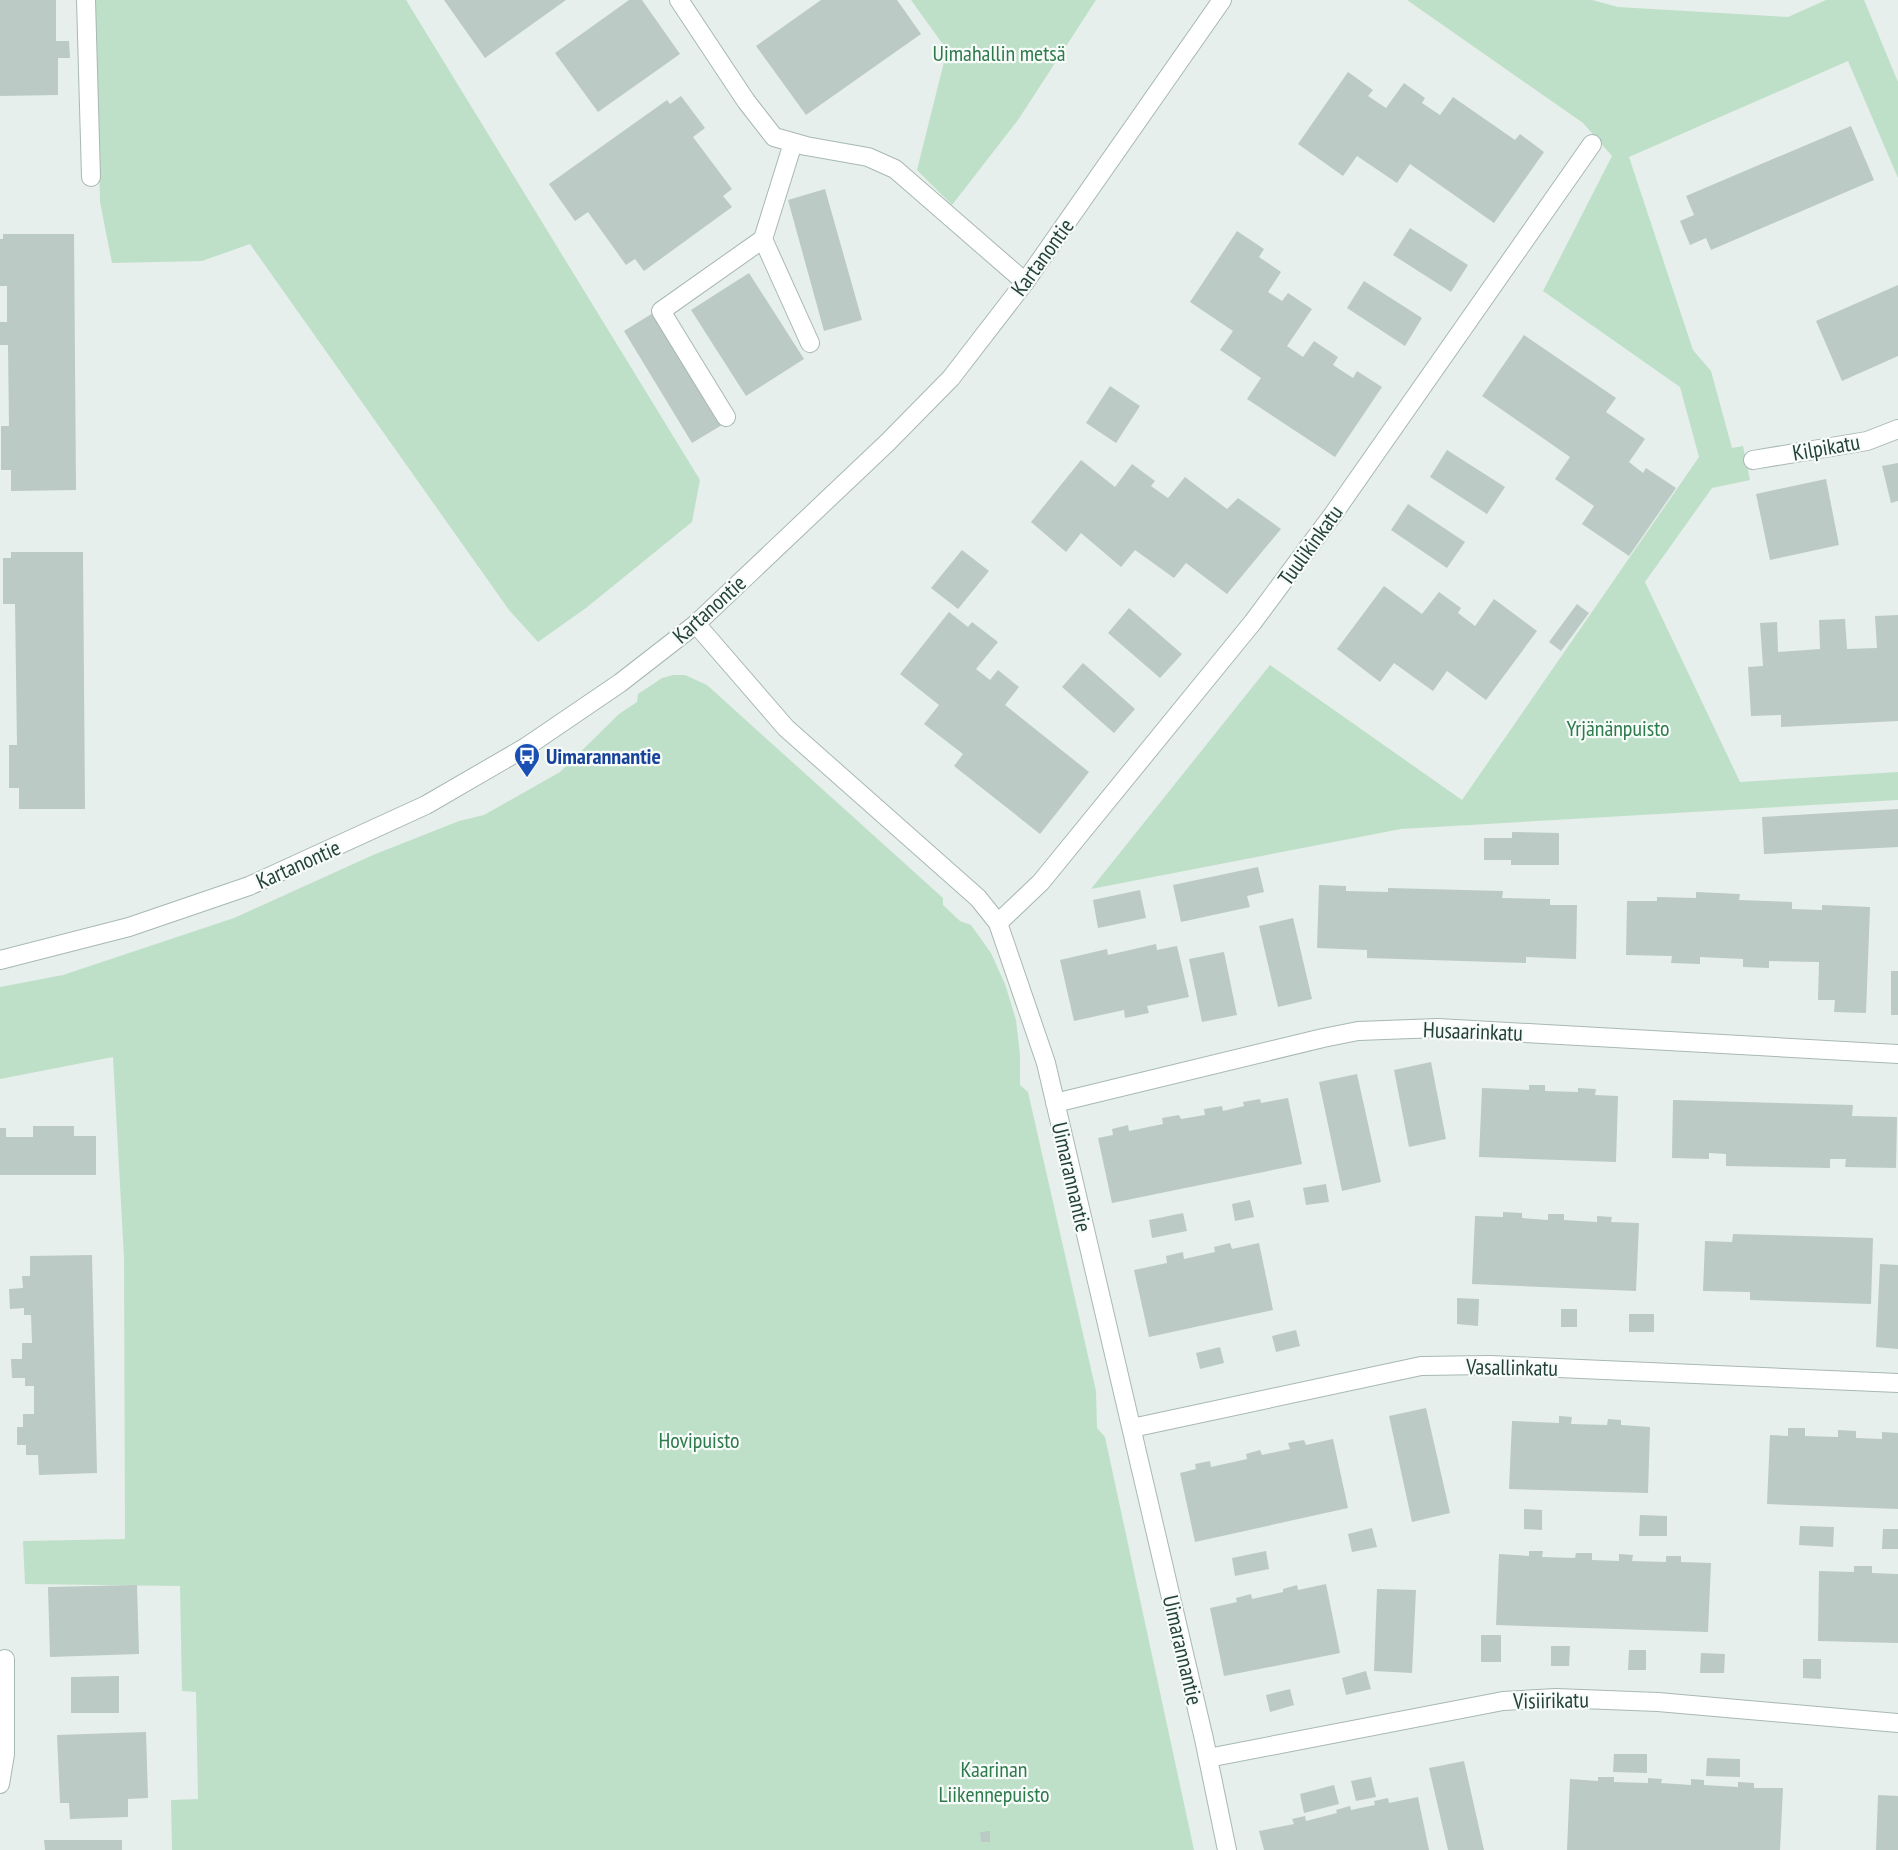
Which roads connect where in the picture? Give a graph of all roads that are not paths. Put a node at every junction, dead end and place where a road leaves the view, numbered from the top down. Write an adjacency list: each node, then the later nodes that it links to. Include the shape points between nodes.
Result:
1 (86, 0): 6 (street)
2 (679, 0): 4 (street, via 774,137)
3 (1222, 0): 8 (street, Kartanontie)
4 (793, 143): 7 (street); 8 (street, via 868,157 895,169)
5 (1592, 144): 14 (street, Tuulikinkatu, via 1334,513 1253,622 1041,882)
6 (91, 177)
7 (763, 239): 9 (street); 10 (street, via 661,311)
8 (1025, 282): 13 (street, Kartanontie, via 951,378)
9 (810, 343)
10 (726, 417)
11 (1898, 429): 12 (street, Kilpikatu, via 1867,441)
12 (1753, 460)
13 (696, 624): 14 (street, Uimarannantie, via 786,728 978,898); 15 (street, Kartanontie, via 620,683 526,747 426,805 249,886 129,927)
14 (998, 923): 17 (street, Uimarannantie, via 1046,1063)
15 (0, 960)
16 (1898, 1054): 17 (street, Husaarinkatu, via 1397,1028 1323,1038)
17 (1055, 1103): 19 (street, Uimarannantie)
18 (1898, 1383): 19 (street, Vasallinkatu, via 1489,1365 1421,1366)
19 (1132, 1428): 22 (street, Uimarannantie)
20 (5, 1659): 23 (street, via 5,1754)
21 (1898, 1723): 22 (street, Visiirikatu, via 1658,1702 1556,1698 1503,1701)
22 (1208, 1758): 24 (street, Uimarannantie)
23 (0, 1784)
24 (1227, 1850)

